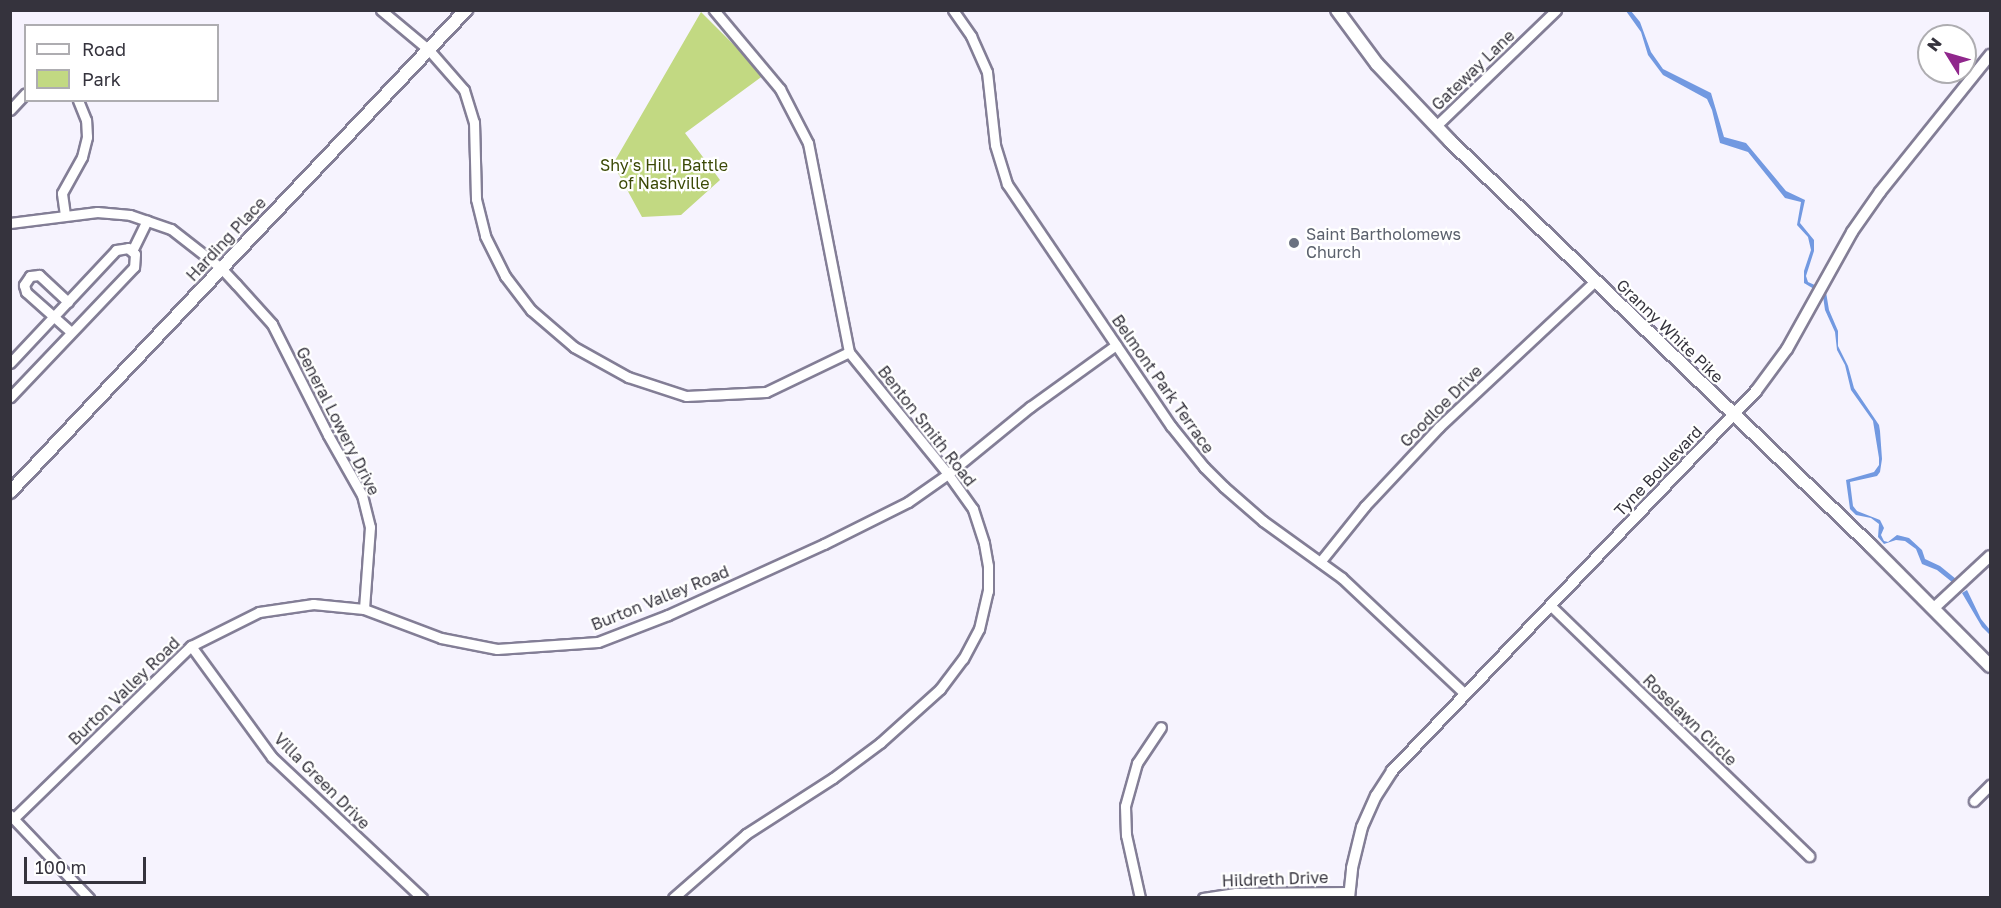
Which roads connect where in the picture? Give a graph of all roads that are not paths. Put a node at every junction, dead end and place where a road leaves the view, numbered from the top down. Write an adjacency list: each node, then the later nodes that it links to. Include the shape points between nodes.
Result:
1 (381, 10): 7 (street)
2 (466, 10): 7 (main road, Harding Place)
3 (714, 10): 23 (street, Benton Smith Road, via 780,89 808,143)
4 (953, 10): 22 (street, Belmont Park Terrace, via 987,72 995,145 1006,184)
5 (1337, 10): 12 (main road, Granny White Pike, via 1377,64)
6 (1556, 10): 12 (street, Gateway Lane)
7 (429, 50): 17 (main road, Harding Place); 23 (street, via 464,90 474,122 476,199 484,236 505,276 531,310 574,347 628,377 686,396 766,392)
8 (1990, 55): 26 (street, Tyne Boulevard, via 1880,192 1852,232 1782,357)
9 (24, 95): 11 (street)
10 (79, 102): 13 (street, via 87,137 82,157 62,193)
11 (10, 110)
12 (1436, 126): 18 (main road, Granny White Pike)
13 (64, 215): 14 (street, General Lowery Drive, via 97,212); 15 (street, General Lowery Drive)
14 (147, 220): 16 (street); 17 (street, General Lowery Drive, via 171,229)
15 (10, 223)
16 (132, 251): 19 (street, via 116,250); 21 (street, via 134,267)
17 (221, 268): 28 (main road, Harding Place); 33 (street, General Lowery Drive, via 272,324 362,495 370,527)
18 (1595, 281): 26 (main road, Granny White Pike); 30 (street, Goodloe Drive, via 1439,427 1353,519)
19 (68, 302): 20 (street); 20 (street, via 39,275 30,276 24,289)
20 (54, 317): 21 (street); 24 (street)
21 (71, 332): 25 (street)
22 (1116, 345): 27 (street, Burton Valley Road, via 1030,407); 30 (street, Belmont Park Terrace, via 1204,467 1263,521)
23 (849, 352): 27 (street, Benton Smith Road)
24 (10, 363)
25 (10, 397)
26 (1733, 416): 31 (street, Tyne Boulevard); 32 (main road, Granny White Pike)
27 (948, 474): 33 (street, Burton Valley Road, via 908,502 824,544 668,615 598,642 497,649 440,638); 45 (street, Benton Smith Road, via 973,509 988,566 988,591 979,629 963,659 940,689 880,743 746,834)
28 (10, 492)
29 (1990, 556): 32 (street)
30 (1320, 562): 36 (street, Belmont Park Terrace, via 1382,614)
31 (1550, 605): 36 (street, Tyne Boulevard); 41 (street, Roselawn Circle)
32 (1934, 608): 35 (main road, Granny White Pike)
33 (364, 609): 34 (street, Burton Valley Road, via 313,604 259,612)
34 (191, 646): 40 (street, Burton Valley Road); 44 (street, Villa Green Drive, via 272,757)
35 (1990, 666)
36 (1465, 694): 42 (street, Tyne Boulevard, via 1409,751 1381,789 1357,843)
37 (1161, 727): 46 (street, via 1137,763 1125,806 1126,835)
38 (1990, 785): 39 (street)
39 (1974, 801)
40 (12, 817): 43 (street)
41 (1809, 856)
42 (1349, 895): 47 (street, Hildreth Drive, via 1236,892)
43 (89, 897)
44 (422, 897)
45 (673, 897)
46 (1140, 897)
47 (1203, 897)

